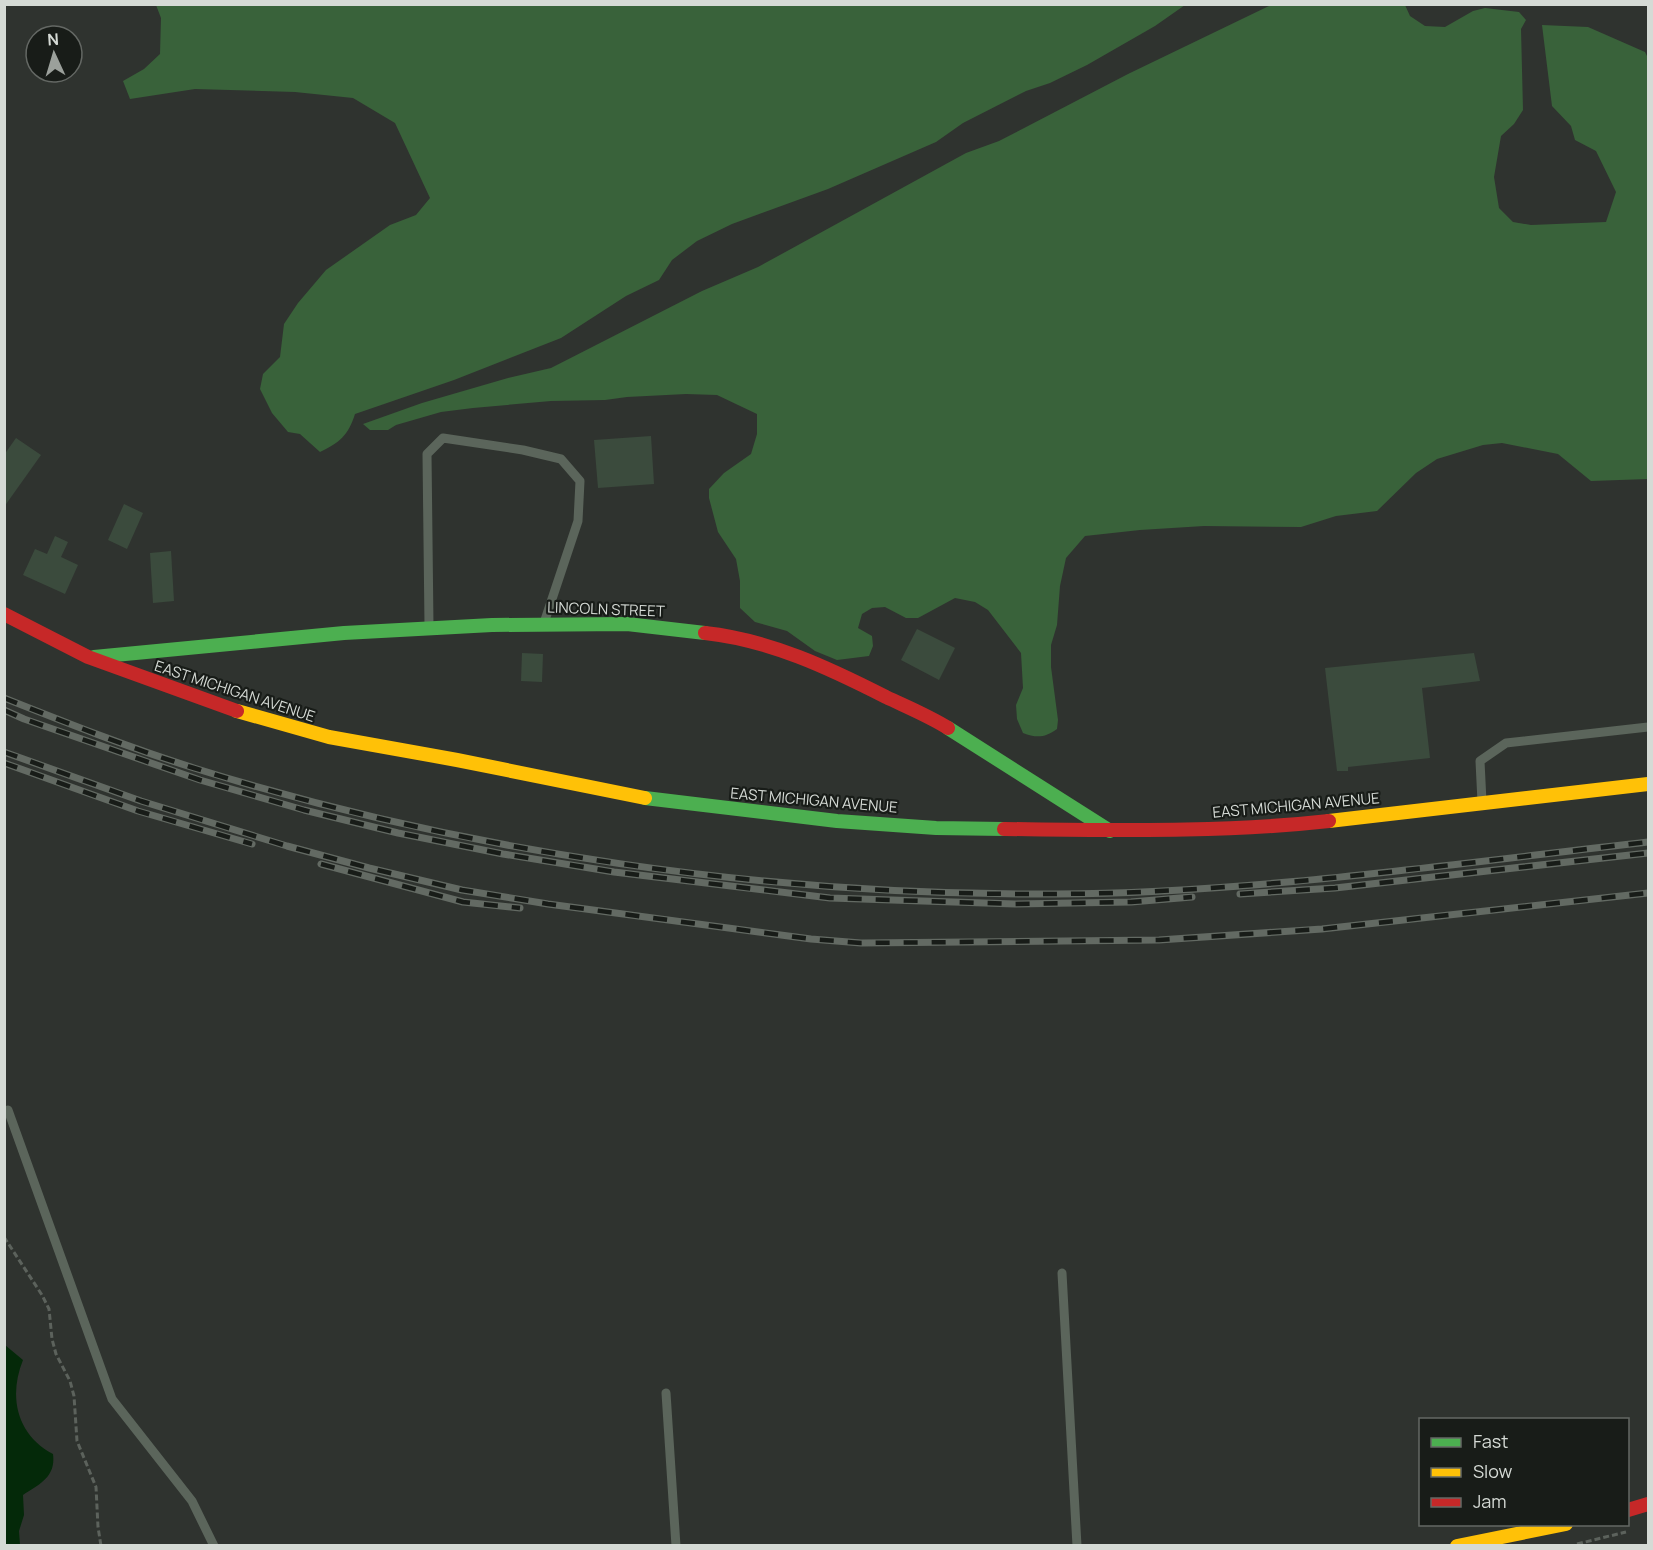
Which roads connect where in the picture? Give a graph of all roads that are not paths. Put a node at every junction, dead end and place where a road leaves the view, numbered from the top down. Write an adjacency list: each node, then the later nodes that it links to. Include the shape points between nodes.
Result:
1 (4, 614): 4 (street, EAST MICHIGAN AVENUE)
2 (544, 624): 3 (street, LINCOLN STREET); 3 (lane, via 578,521 580,481 561,459 443,438 427,454); 8 (street, LINCOLN STREET, via 673,628 733,636 769,646 826,667 945,726)
3 (429, 628): 4 (street, LINCOLN STREET)
4 (88, 657): 8 (street, EAST MICHIGAN AVENUE, via 256,718 329,737 631,796 837,821 936,828)
5 (1648, 727): 7 (lane, via 1506,743 1480,761)
6 (1648, 784): 7 (street, EAST MICHIGAN AVENUE)
7 (1482, 804): 8 (street, EAST MICHIGAN AVENUE, via 1294,825)
8 (1110, 831)
9 (8, 1110): 15 (lane, via 112,1399 192,1500)
10 (1062, 1273): 17 (lane)
11 (666, 1393): 16 (lane)
12 (1648, 1504): 13 (street)
13 (1629, 1510)
14 (1556, 1526): 18 (street)
15 (214, 1545)
16 (676, 1545)
17 (1077, 1545)
18 (1457, 1545)

